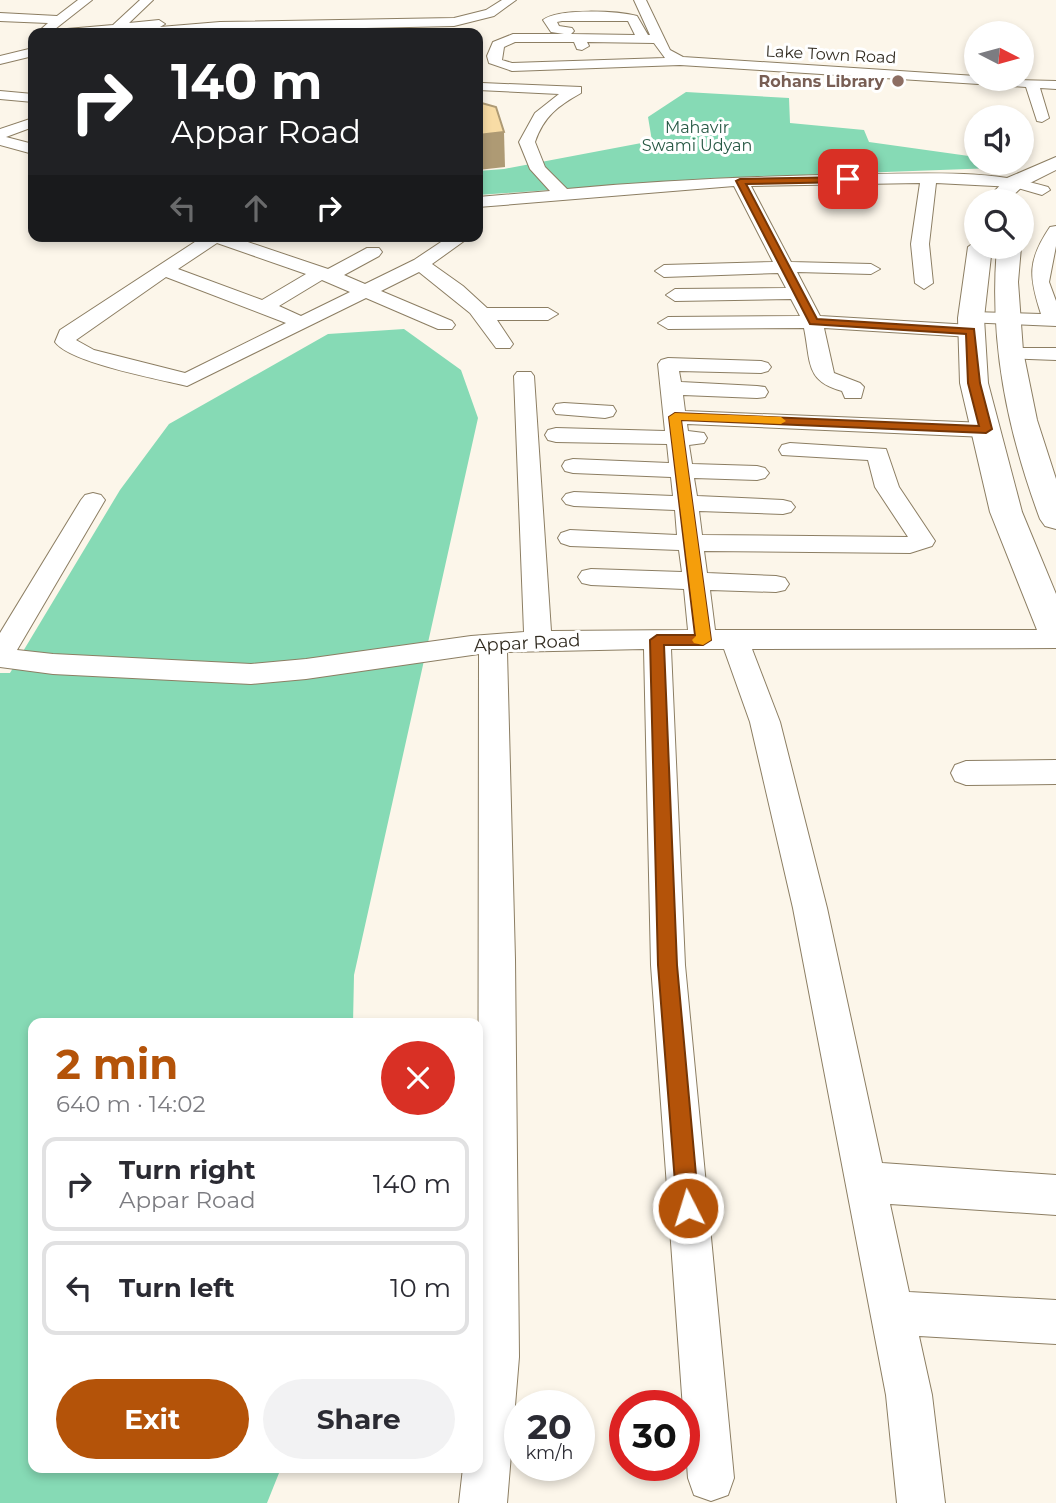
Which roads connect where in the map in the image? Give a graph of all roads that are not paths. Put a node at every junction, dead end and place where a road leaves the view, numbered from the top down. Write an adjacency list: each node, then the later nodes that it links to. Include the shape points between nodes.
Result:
1 (72, 0): 8 (street)
2 (86, 0): 9 (street)
3 (147, 0): 10 (street)
4 (510, 0): 13 (street, via 483,16 454,22)
5 (640, 0): 15 (street)
6 (294, 9): 10 (street, via 287,19 224,16)
7 (0, 17): 8 (street)
8 (46, 19): 9 (street)
9 (60, 20): 11 (street)
10 (117, 27): 12 (street)
11 (49, 28)
12 (109, 28)
13 (201, 28)
14 (643, 38): 15 (street); 16 (street); 16 (street, via 633,19 625,17 549,20 555,29 576,32)
15 (659, 38): 19 (street, via 665,52)
16 (580, 42): 20 (street, Lake Town Road, via 513,38 498,45 494,56 496,63 512,67)
17 (28, 53): 18 (street)
18 (0, 60)
19 (680, 61): 20 (street, Lake Town Road); 21 (street, Lake Town Road)
20 (602, 65): 25 (street, via 590,82)
21 (964, 79)
22 (1034, 83): 23 (street, Lake Town Road)
23 (1056, 85)
24 (483, 87): 25 (street)
25 (576, 90): 43 (street, via 545,107 527,142 538,169)
26 (1034, 90): 31 (street)
27 (0, 95): 28 (street)
28 (28, 98)
29 (11, 115): 30 (street)
30 (28, 118)
31 (1042, 118)
32 (28, 121): 33 (street)
33 (0, 134)
34 (0, 140): 35 (street)
35 (28, 148)
36 (1056, 163): 39 (main road)
37 (929, 177): 38 (street); 39 (street); 60 (street, via 921,232)
38 (740, 181): 43 (street); 59 (street)
39 (1015, 182): 40 (street); 41 (main road)
40 (1049, 185): 42 (main road)
41 (1005, 189)
42 (1034, 194)
43 (563, 195): 44 (street)
44 (523, 198): 45 (street); 46 (street)
45 (483, 202)
46 (489, 219)
47 (1056, 231): 53 (street, via 1045,250)
48 (209, 242): 56 (street)
49 (231, 242): 58 (street)
50 (453, 242): 54 (street)
51 (979, 259): 73 (main road)
52 (1008, 259): 67 (main road)
53 (1050, 259): 61 (street)
54 (420, 264): 58 (street, via 368,250); 62 (street); 65 (street)
55 (871, 269): 59 (street, via 796,267)
56 (166, 271): 64 (street); 69 (street, via 67,334 65,342 87,354 187,380)
57 (664, 271): 59 (street)
58 (325, 274): 62 (street); 64 (street)
59 (800, 284): 63 (street); 70 (street)
60 (924, 284)
61 (1048, 286): 68 (street)
62 (366, 290): 69 (street); 72 (street)
63 (675, 295)
64 (264, 307): 69 (street)
65 (483, 314): 66 (street); 74 (street)
66 (548, 314)
67 (1006, 320): 68 (street); 73 (street); 75 (main road)
68 (1054, 320)
69 (300, 322)
70 (813, 322): 71 (street); 73 (street); 81 (street, via 824,375 853,387)
71 (668, 323)
72 (446, 325)
73 (971, 325): 84 (main road, via 974,383)
74 (503, 344)
75 (1010, 354): 76 (street); 96 (main road, via 1036,470)
76 (1056, 354)
77 (761, 367): 79 (street, via 668,364)
78 (524, 376): 103 (street)
79 (671, 388): 80 (street); 83 (street)
80 (758, 392)
81 (853, 393)
82 (564, 410): 86 (street, via 605,408)
83 (676, 427): 84 (street); 86 (street); 87 (street); 90 (street)
84 (986, 429): 102 (main road, via 1006,512)
85 (556, 435): 86 (street)
86 (606, 436)
87 (759, 440)
88 (790, 450): 98 (street, via 878,453 887,487 923,541 910,545)
89 (573, 466): 90 (street)
90 (681, 470): 91 (street); 94 (street)
91 (757, 473)
92 (574, 499): 94 (street)
93 (93, 500): 107 (street)
94 (685, 503): 95 (street); 98 (street)
95 (783, 507)
96 (1056, 519)
97 (570, 538): 98 (street)
98 (691, 543): 100 (street)
99 (591, 577): 100 (street)
100 (696, 579): 101 (street); 105 (street)
101 (776, 584)
102 (1056, 637): 105 (street, Appar Road)
103 (538, 640): 104 (street, Appar Road); 106 (street, Appar Road)
104 (657, 640): 105 (street, Appar Road); 114 (street, via 668,965)
105 (718, 640): 110 (street, via 750,676 785,796)
106 (493, 644): 107 (street, Appar Road, via 251,674 53,664); 115 (street, via 497,1357)
107 (0, 656)
108 (1056, 772): 109 (street)
109 (966, 773)
110 (866, 1182): 111 (street); 112 (street)
111 (1056, 1195)
112 (892, 1313): 113 (street); 116 (street, via 909,1395)
113 (1056, 1322)
114 (710, 1478)
115 (484, 1503)
116 (921, 1503)

